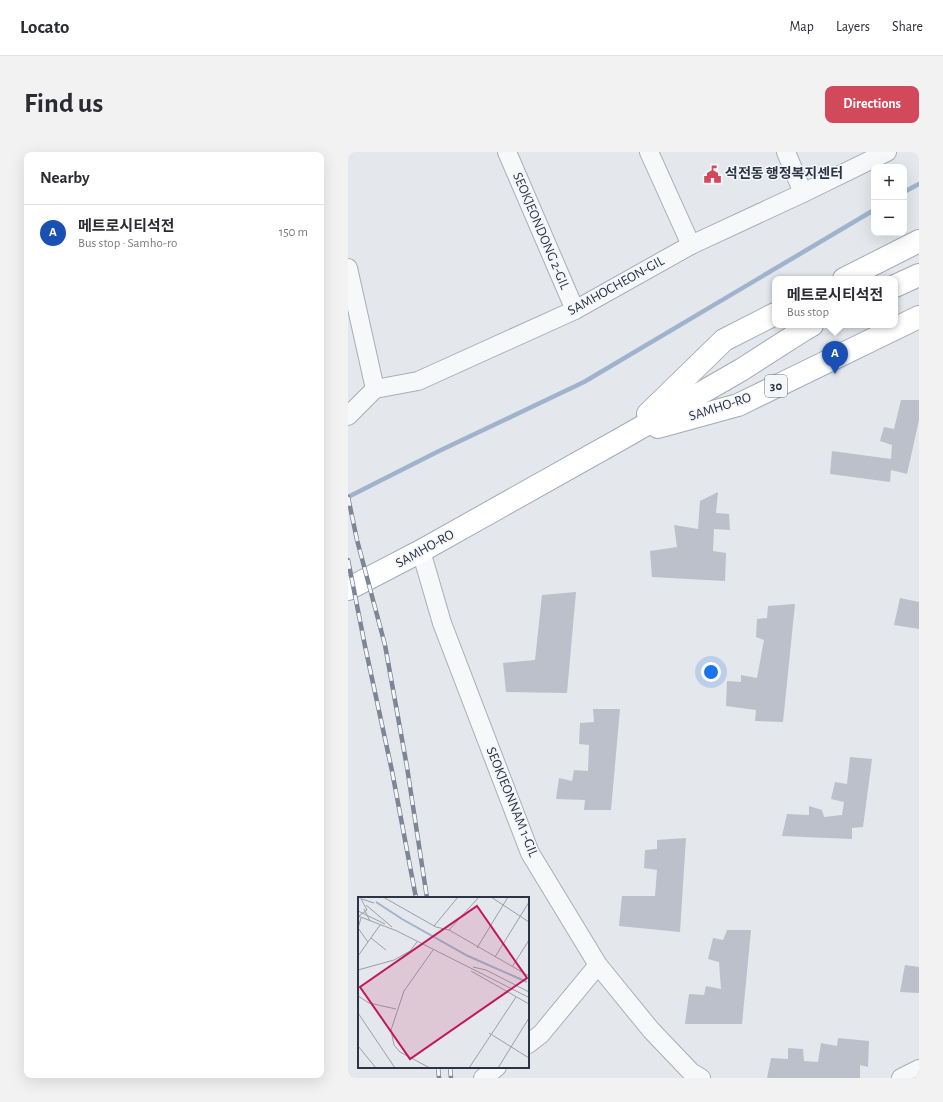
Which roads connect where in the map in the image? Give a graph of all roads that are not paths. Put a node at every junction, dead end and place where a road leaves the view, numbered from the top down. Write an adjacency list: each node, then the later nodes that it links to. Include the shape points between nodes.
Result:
1 (507, 152): 12 (street, SEOKJEONDONG 2-GIL)
2 (649, 152): 7 (street)
3 (786, 152): 5 (street)
4 (887, 152): 5 (street, SAMHOCHEON-GIL)
5 (803, 193): 7 (street, SAMHOCHEON-GIL)
6 (919, 241): 10 (main road)
7 (691, 245): 12 (street, SAMHOCHEON-GIL)
8 (348, 268): 18 (street)
9 (919, 275): 11 (main road)
10 (850, 276)
11 (898, 285)
12 (575, 310): 18 (street, SAMHOCHEON-GIL, via 418,381)
13 (772, 316): 20 (main road, SAMHO-RO / 30, via 724,340)
14 (919, 317): 15 (main road, SAMHO-RO / 30)
15 (898, 327)
16 (805, 328): 20 (main road, SAMHO-RO, via 741,370)
17 (896, 328): 20 (main road, SAMHO-RO / 30, via 738,405)
18 (375, 389): 19 (street)
19 (348, 416)
20 (626, 436): 21 (main road, SAMHO-RO / 30)
21 (421, 551): 22 (main road, SAMHO-RO / 30); 23 (street, SEOKJEONNAM 1-GIL, via 442,623 530,853)
22 (348, 589)
23 (598, 965): 24 (street, via 540,1034); 28 (street, SEOKJEONNAM 1-GIL, via 651,1030 691,1072)
24 (529, 1043)
25 (496, 1068): 27 (street)
26 (919, 1068): 29 (street)
27 (483, 1078)
28 (701, 1078)
29 (901, 1078)

